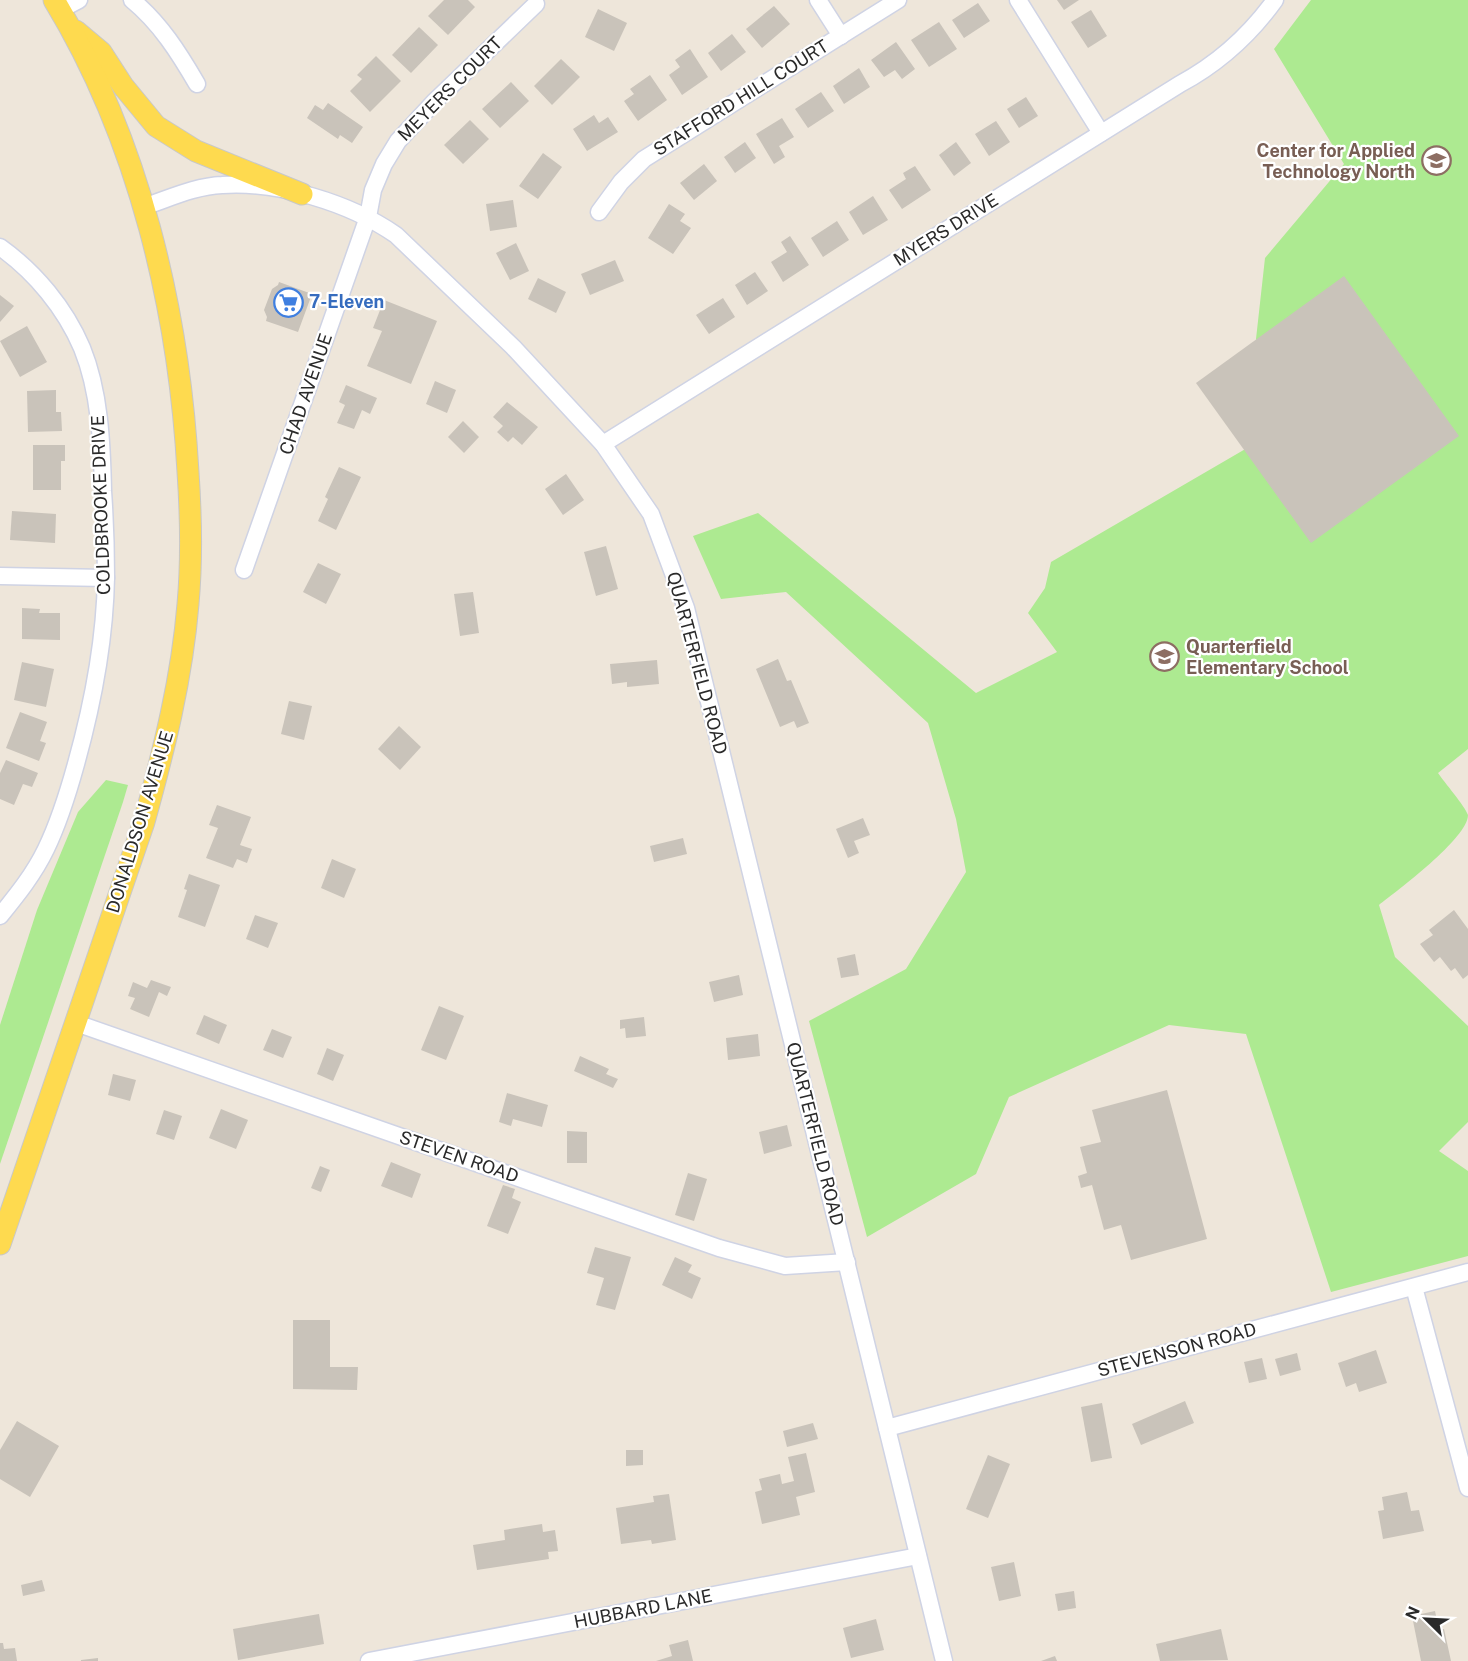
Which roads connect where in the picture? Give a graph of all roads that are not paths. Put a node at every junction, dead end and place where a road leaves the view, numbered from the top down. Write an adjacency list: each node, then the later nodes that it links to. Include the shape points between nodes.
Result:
1 (79, 0): 8 (street)
2 (132, 0): 10 (street, via 179,52)
3 (818, 0): 9 (street)
4 (898, 0): 9 (street, STAFFORD HILL COURT)
5 (1017, 0): 11 (street)
6 (1275, 0): 11 (street, MYERS DRIVE, via 1232,50 1204,72)
7 (536, 4): 15 (street, MEYERS COURT, via 398,141 373,190)
8 (60, 11): 12 (main road, via 101,52 138,106 165,132 205,155); 13 (main road, via 107,106)
9 (841, 36): 14 (street, STAFFORD HILL COURT, via 644,159)
10 (197, 84)
11 (1101, 133): 17 (street, MYERS DRIVE)
12 (302, 194): 13 (street, QUARTERFIELD ROAD, via 259,186 222,185); 15 (street, QUARTERFIELD ROAD)
13 (143, 207): 22 (main road, DONALDSON AVENUE, via 175,348 186,432 191,515 189,603 170,722 152,792)
14 (599, 212)
15 (368, 217): 17 (street, QUARTERFIELD ROAD, via 396,235 472,305); 18 (street, CHAD AVENUE)
16 (0, 248): 20 (street, COLDBROOKE DRIVE, via 28,270 68,319 91,377 103,471)
17 (603, 444): 24 (street, QUARTERFIELD ROAD, via 651,514 686,608)
18 (244, 570)
19 (0, 576): 20 (street)
20 (106, 578): 21 (street, COLDBROOKE DRIVE, via 97,667 69,790 46,850 25,886)
21 (0, 916)
22 (76, 1023): 23 (main road, DONALDSON AVENUE); 24 (street, STEVEN ROAD, via 719,1248 785,1266)
23 (0, 1244)
24 (847, 1262): 27 (street, QUARTERFIELD ROAD)
25 (1468, 1272): 26 (street, STEVENSON ROAD)
26 (1414, 1287): 27 (street, STEVENSON ROAD); 28 (street)
27 (887, 1428): 29 (street, QUARTERFIELD ROAD)
28 (1468, 1488)
29 (918, 1556): 30 (street, HUBBARD LANE); 31 (street, QUARTERFIELD ROAD)
30 (369, 1661)
31 (944, 1661)

